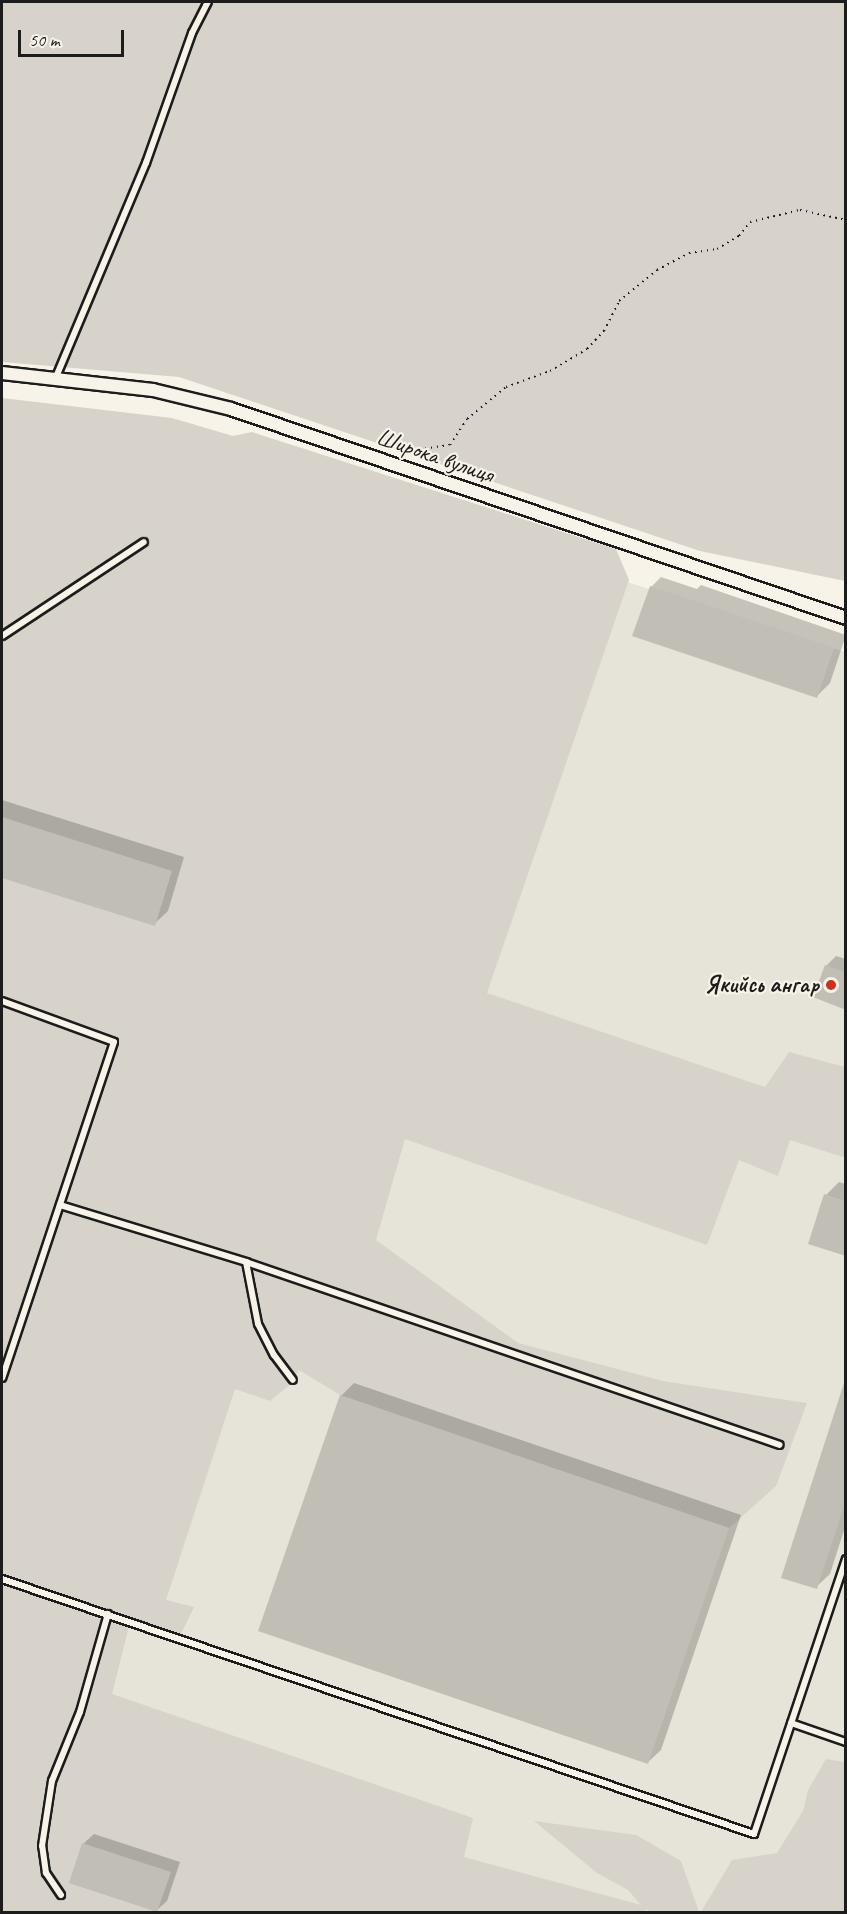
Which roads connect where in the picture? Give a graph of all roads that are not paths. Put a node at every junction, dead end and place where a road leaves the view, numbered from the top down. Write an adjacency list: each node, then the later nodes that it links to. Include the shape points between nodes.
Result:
1 (208, 2): 3 (lane, via 192,33 146,163)
2 (2, 373): 3 (street, Широка вулиця)
3 (56, 377): 5 (street, Широка вулиця, via 153,390 231,409)
4 (144, 542): 6 (lane)
5 (846, 618)
6 (2, 636)
7 (2, 1001): 8 (lane, via 114,1042)
8 (60, 1205): 9 (lane); 10 (lane)
9 (246, 1262): 11 (lane, via 258,1324 274,1356); 12 (lane)
10 (2, 1378)
11 (293, 1380)
12 (780, 1445)
13 (846, 1559): 16 (lane)
14 (2, 1579): 15 (lane)
15 (108, 1614): 16 (lane, via 754,1834); 18 (lane, via 80,1712 52,1781 42,1846 46,1873)
16 (791, 1723): 17 (lane)
17 (846, 1742)
18 (61, 1895)

